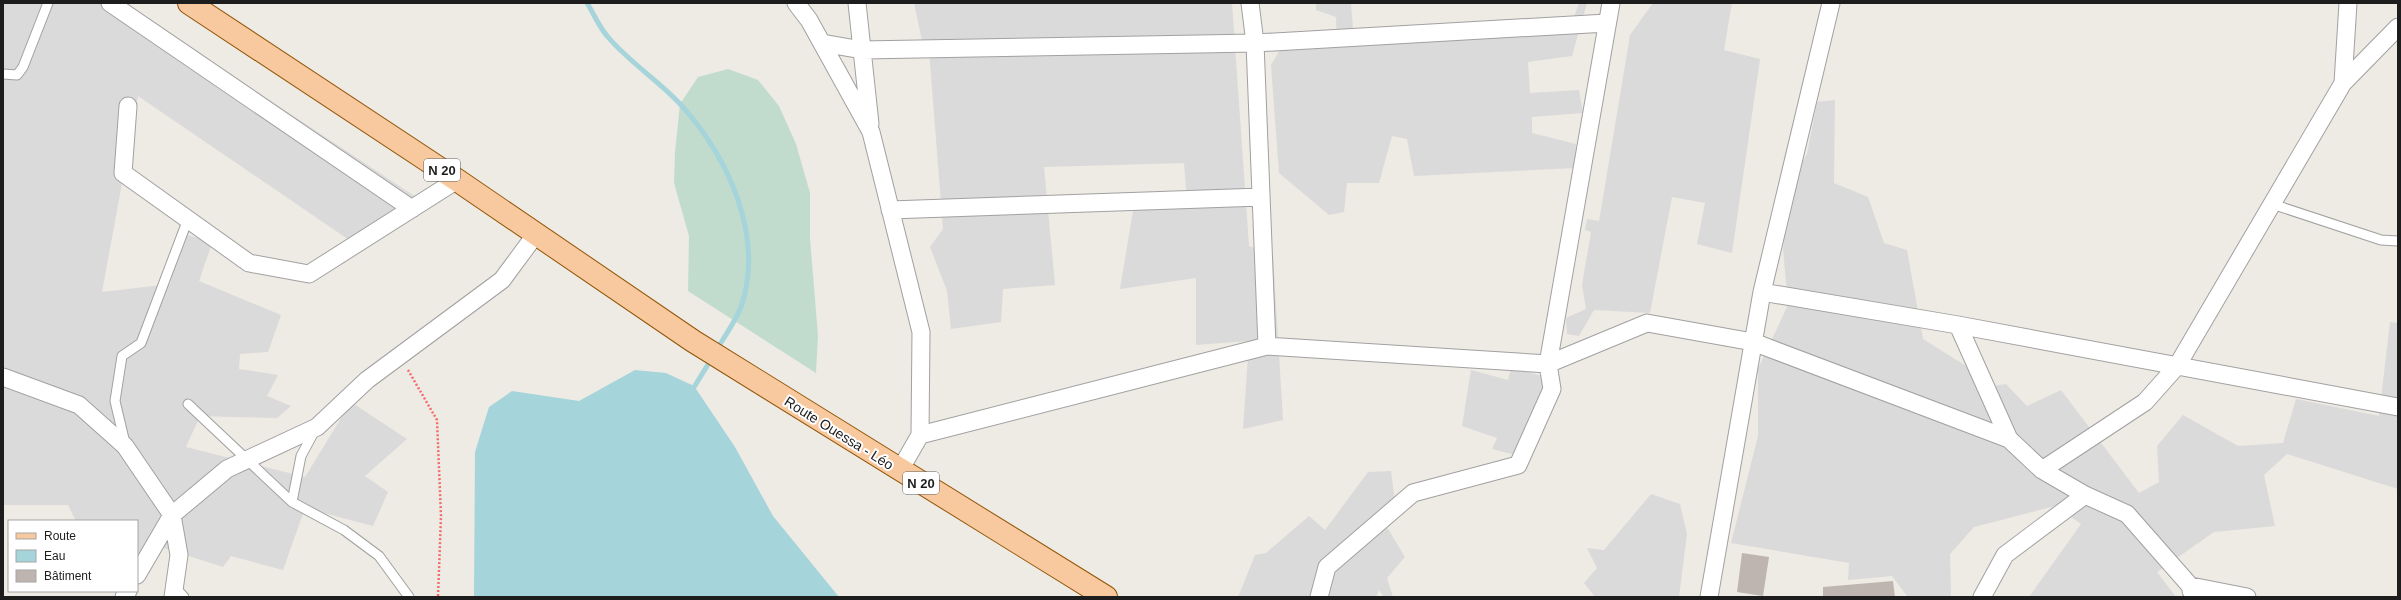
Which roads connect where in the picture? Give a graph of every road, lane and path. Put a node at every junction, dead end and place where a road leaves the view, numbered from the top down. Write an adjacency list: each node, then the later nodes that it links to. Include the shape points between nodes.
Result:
1 (48, 3): 15 (lane, via 23,67 17,75)
2 (110, 3): 22 (street)
3 (189, 3): 19 (main road, N 20)
4 (796, 3): 12 (street)
5 (858, 3): 14 (street)
6 (1250, 3): 13 (street)
7 (1611, 3): 10 (street)
8 (1831, 3): 27 (street)
9 (2348, 3): 16 (street)
10 (1607, 23): 13 (street); 32 (street)
11 (2398, 27): 16 (street)
12 (822, 43): 14 (street); 18 (street)
13 (1255, 43): 14 (street); 20 (street)
14 (862, 50): 18 (street)
15 (3, 74)
16 (2343, 84): 21 (street)
17 (128, 106): 24 (street, via 123,173)
18 (871, 132): 23 (street)
19 (457, 180): 22 (street); 25 (main road, N 20)
20 (1261, 197): 23 (street); 30 (street)
21 (2272, 204): 26 (lane, via 2381,240); 33 (street)
22 (412, 209): 24 (street, via 309,274 249,263)
23 (890, 210): 38 (street, via 921,332)
24 (188, 219): 40 (lane, via 141,343 122,356 115,401)
25 (536, 234): 31 (street, via 502,280); 42 (main road, Route Ouessa - Léo / N 20, via 693,341)
26 (2398, 241)
27 (1762, 292): 28 (street); 29 (street)
28 (1958, 325): 33 (street); 39 (street)
29 (1753, 342): 32 (street, via 1647,323); 39 (street); 54 (street)
30 (1267, 346): 32 (street); 38 (street)
31 (399, 356): 37 (street, via 367,380); 51 (path, via 437,420 441,516)
32 (1548, 364): 53 (street, via 1552,389 1518,465 1413,493 1327,567)
33 (2177, 366): 36 (street); 43 (street, via 2145,402)
34 (3, 377): 40 (street, via 79,406)
35 (188, 404): 41 (lane)
36 (2398, 407)
37 (316, 427): 41 (street); 45 (lane, via 301,456)
38 (920, 435): 42 (street)
39 (2009, 439): 43 (street)
40 (125, 446): 46 (street)
41 (247, 460): 45 (lane); 46 (street, via 227,469)
42 (900, 470): 52 (main road, Route Ouessa - Léo / N 20)
43 (2042, 470): 44 (street)
44 (2085, 495): 49 (street, via 2127,514); 55 (street, via 2005,555)
45 (292, 502): 50 (lane, via 344,530 378,556)
46 (172, 515): 47 (street); 48 (street, via 179,555)
47 (138, 573)
48 (177, 593)
49 (2194, 593): 56 (street)
50 (409, 597)
51 (438, 597)
52 (1106, 597)
53 (1318, 597)
54 (1709, 597)
55 (1982, 597)
56 (2247, 597)

